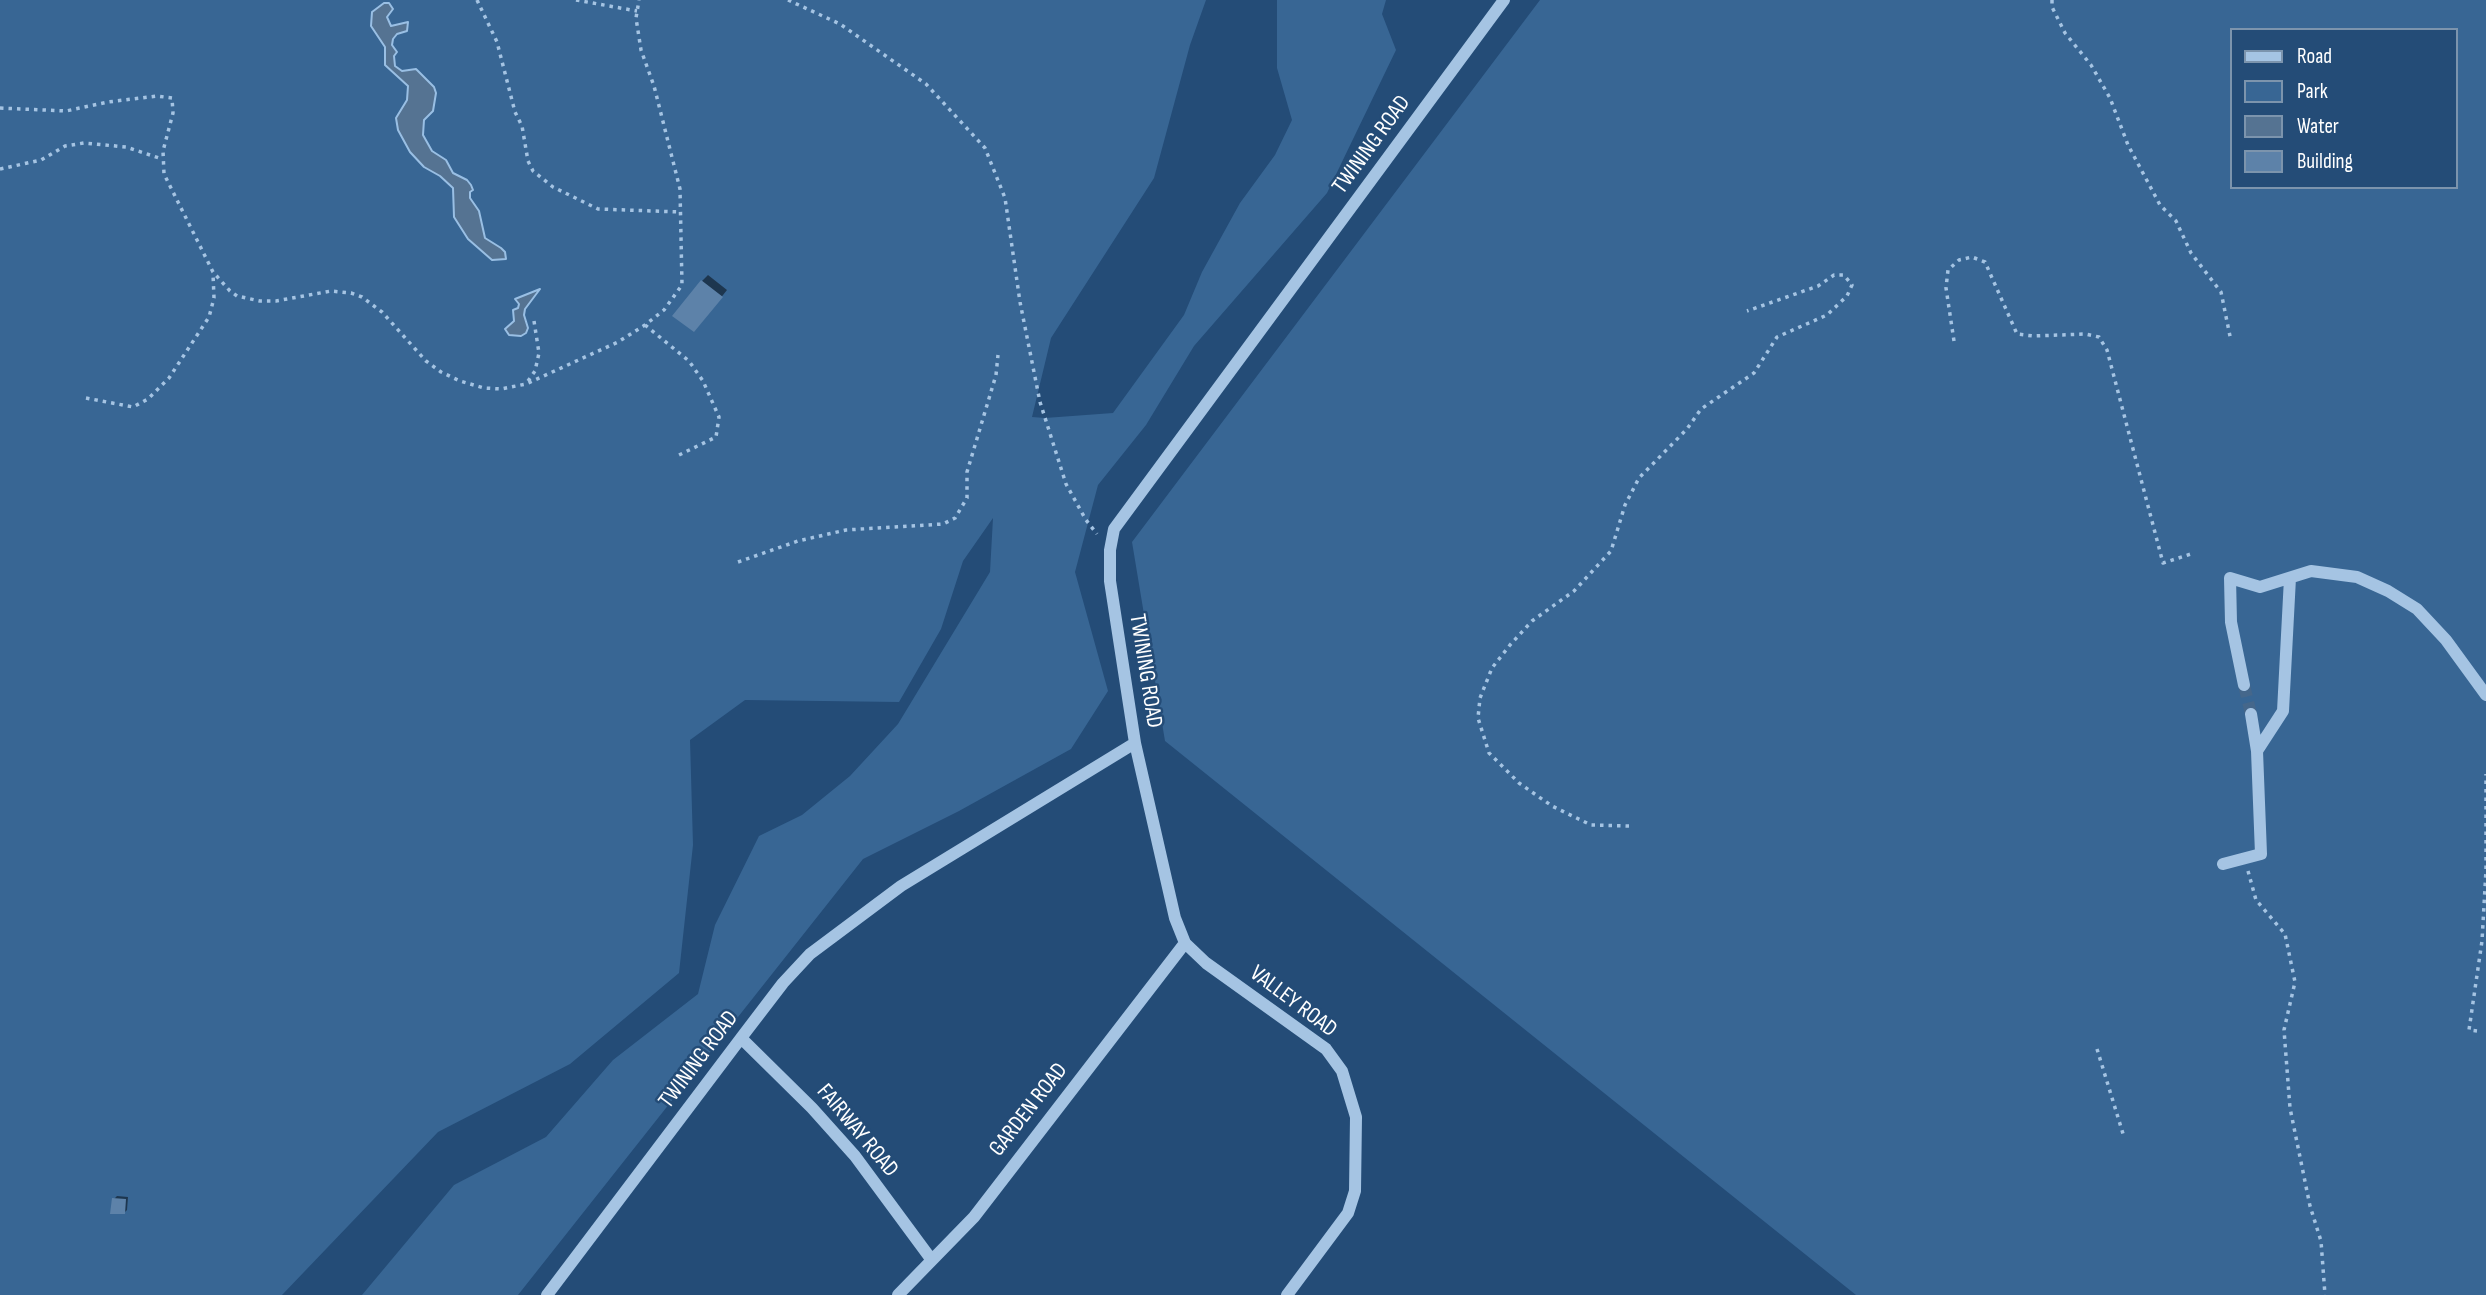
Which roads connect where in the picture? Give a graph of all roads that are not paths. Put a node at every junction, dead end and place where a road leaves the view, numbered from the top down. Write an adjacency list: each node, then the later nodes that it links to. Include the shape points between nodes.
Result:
1 (1504, 0): 6 (street, TWINING ROAD, via 1114,529 1110,581)
2 (2290, 578): 3 (street, via 2260,587 2230,578 2231,622); 4 (street, via 2311,572 2357,577 2388,590 2417,609); 7 (street, via 2283,711)
3 (2244, 685)
4 (2484, 690)
5 (2252, 714): 7 (street)
6 (1135, 743): 9 (street, VALLEY ROAD, via 1175,918); 10 (street, TWINING ROAD, via 901,886 827,940 783,983)
7 (2257, 751): 8 (street, via 2262,855)
8 (2223, 864)
9 (1185, 943): 11 (street, GARDEN ROAD, via 974,1217); 14 (street, VALLEY ROAD, via 1326,1049 1342,1071 1351,1097 1357,1167 1348,1213)
10 (741, 1038): 11 (street, FAIRWAY ROAD, via 855,1156); 12 (street, TWINING ROAD)
11 (931, 1259): 13 (street, GARDEN ROAD)
12 (547, 1295)
13 (898, 1295)
14 (1287, 1295)

